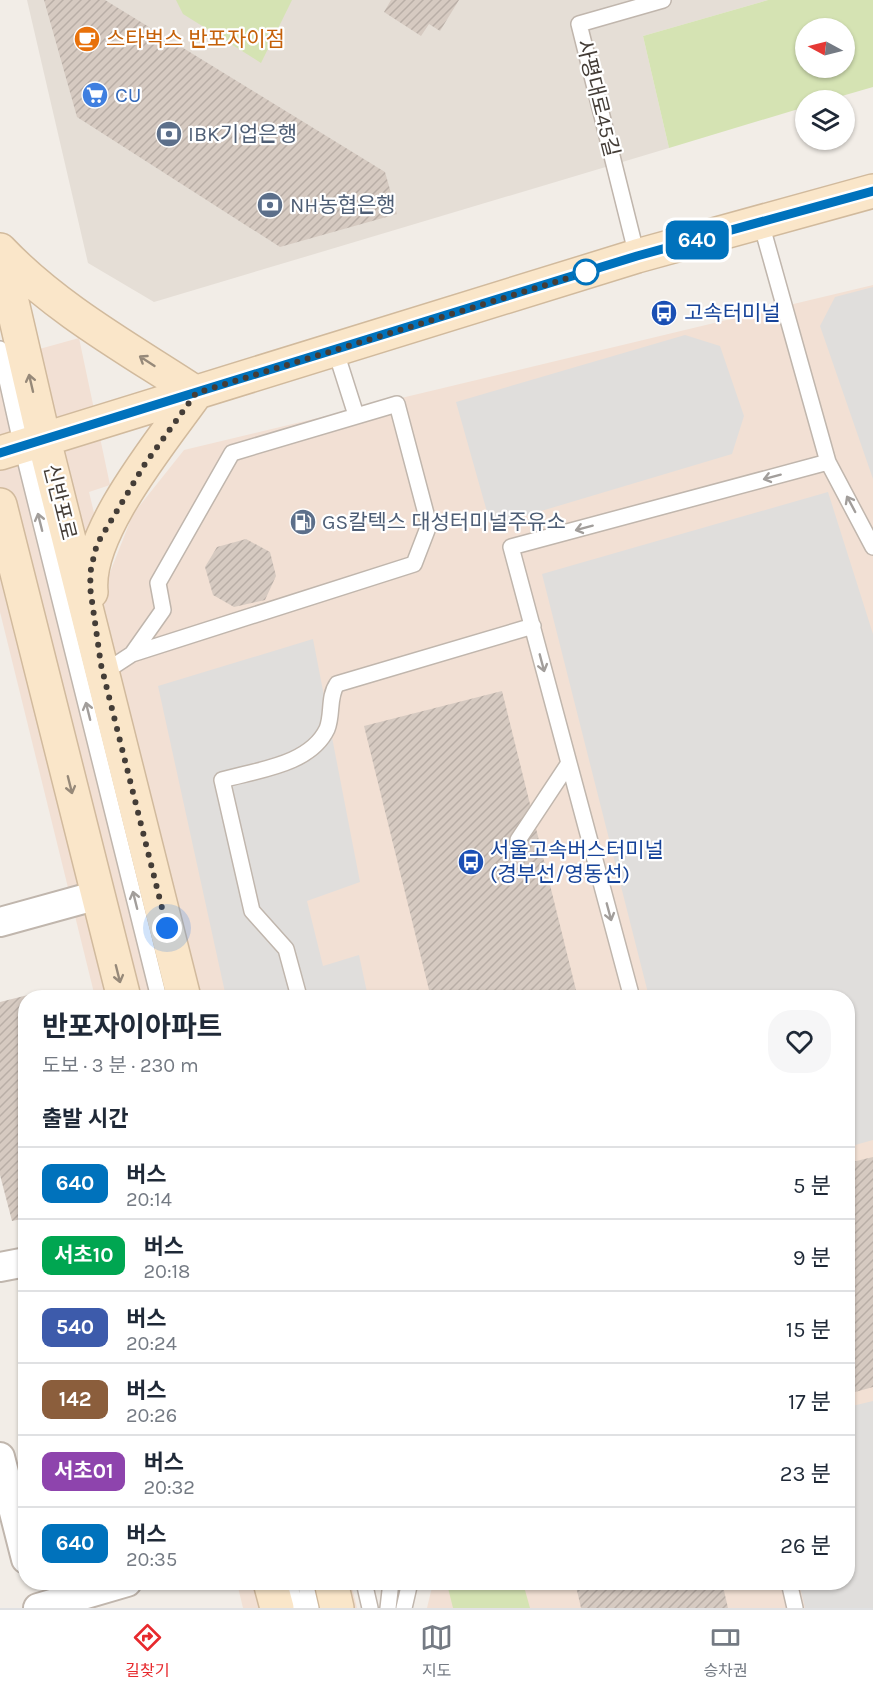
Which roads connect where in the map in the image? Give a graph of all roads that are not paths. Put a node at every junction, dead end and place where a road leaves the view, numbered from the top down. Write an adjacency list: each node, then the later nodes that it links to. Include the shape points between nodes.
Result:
1 (663, 0): 5 (lane, 사평대로45길, via 579,24)
2 (873, 191): 3 (main road)
3 (761, 223): 5 (main road); 11 (lane)
4 (0, 250): 8 (main road, one-way to 4, via 55,301); 10 (main road, 신반포로, one-way to 4)
5 (637, 256): 7 (main road)
6 (0, 349): 10 (lane)
7 (335, 349): 8 (main road); 9 (lane)
8 (196, 393): 10 (main road); 18 (main road, via 145,464 97,544 90,587)
9 (356, 415): 16 (lane, via 232,453 158,583 163,610); 16 (lane, via 397,404 429,525 414,564)
10 (22, 447): 18 (main road, 신반포로); 24 (lane, one-way to 10)
11 (828, 462): 13 (lane, one-way to 11); 15 (lane, one-way to 15, via 511,547)
12 (0, 505): 17 (main road)
13 (873, 547)
14 (0, 600): 17 (main road)
15 (533, 626): 19 (lane, one-way to 19); 26 (lane, via 338,684 332,692 328,726 312,749 291,760 222,780 252,911 286,949)
16 (132, 654): 18 (lane)
17 (39, 660): 21 (main road, one-way to 21)
18 (102, 669): 25 (main road, 신반포로)
19 (569, 763): 20 (lane); 27 (lane, one-way to 27)
20 (518, 840)
21 (98, 896): 22 (street); 23 (main road, one-way to 23)
22 (0, 922)
23 (122, 990)
24 (157, 990)
25 (182, 990)
26 (297, 990)
27 (630, 990)
28 (18, 1264): 29 (street)
29 (0, 1267)
30 (0, 1457): 31 (street)
31 (18, 1528)
32 (33, 1590): 41 (street)
33 (100, 1590): 41 (street)
34 (272, 1590): 42 (main road)
35 (291, 1590): 43 (lane)
36 (307, 1590): 44 (lane)
37 (333, 1590): 45 (main road)
38 (366, 1590): 46 (lane)
39 (390, 1590): 47 (lane)
40 (791, 1590): 48 (lane)
41 (38, 1608)
42 (277, 1608)
43 (297, 1608)
44 (311, 1608)
45 (338, 1608)
46 (370, 1608)
47 (388, 1608)
48 (795, 1608)

